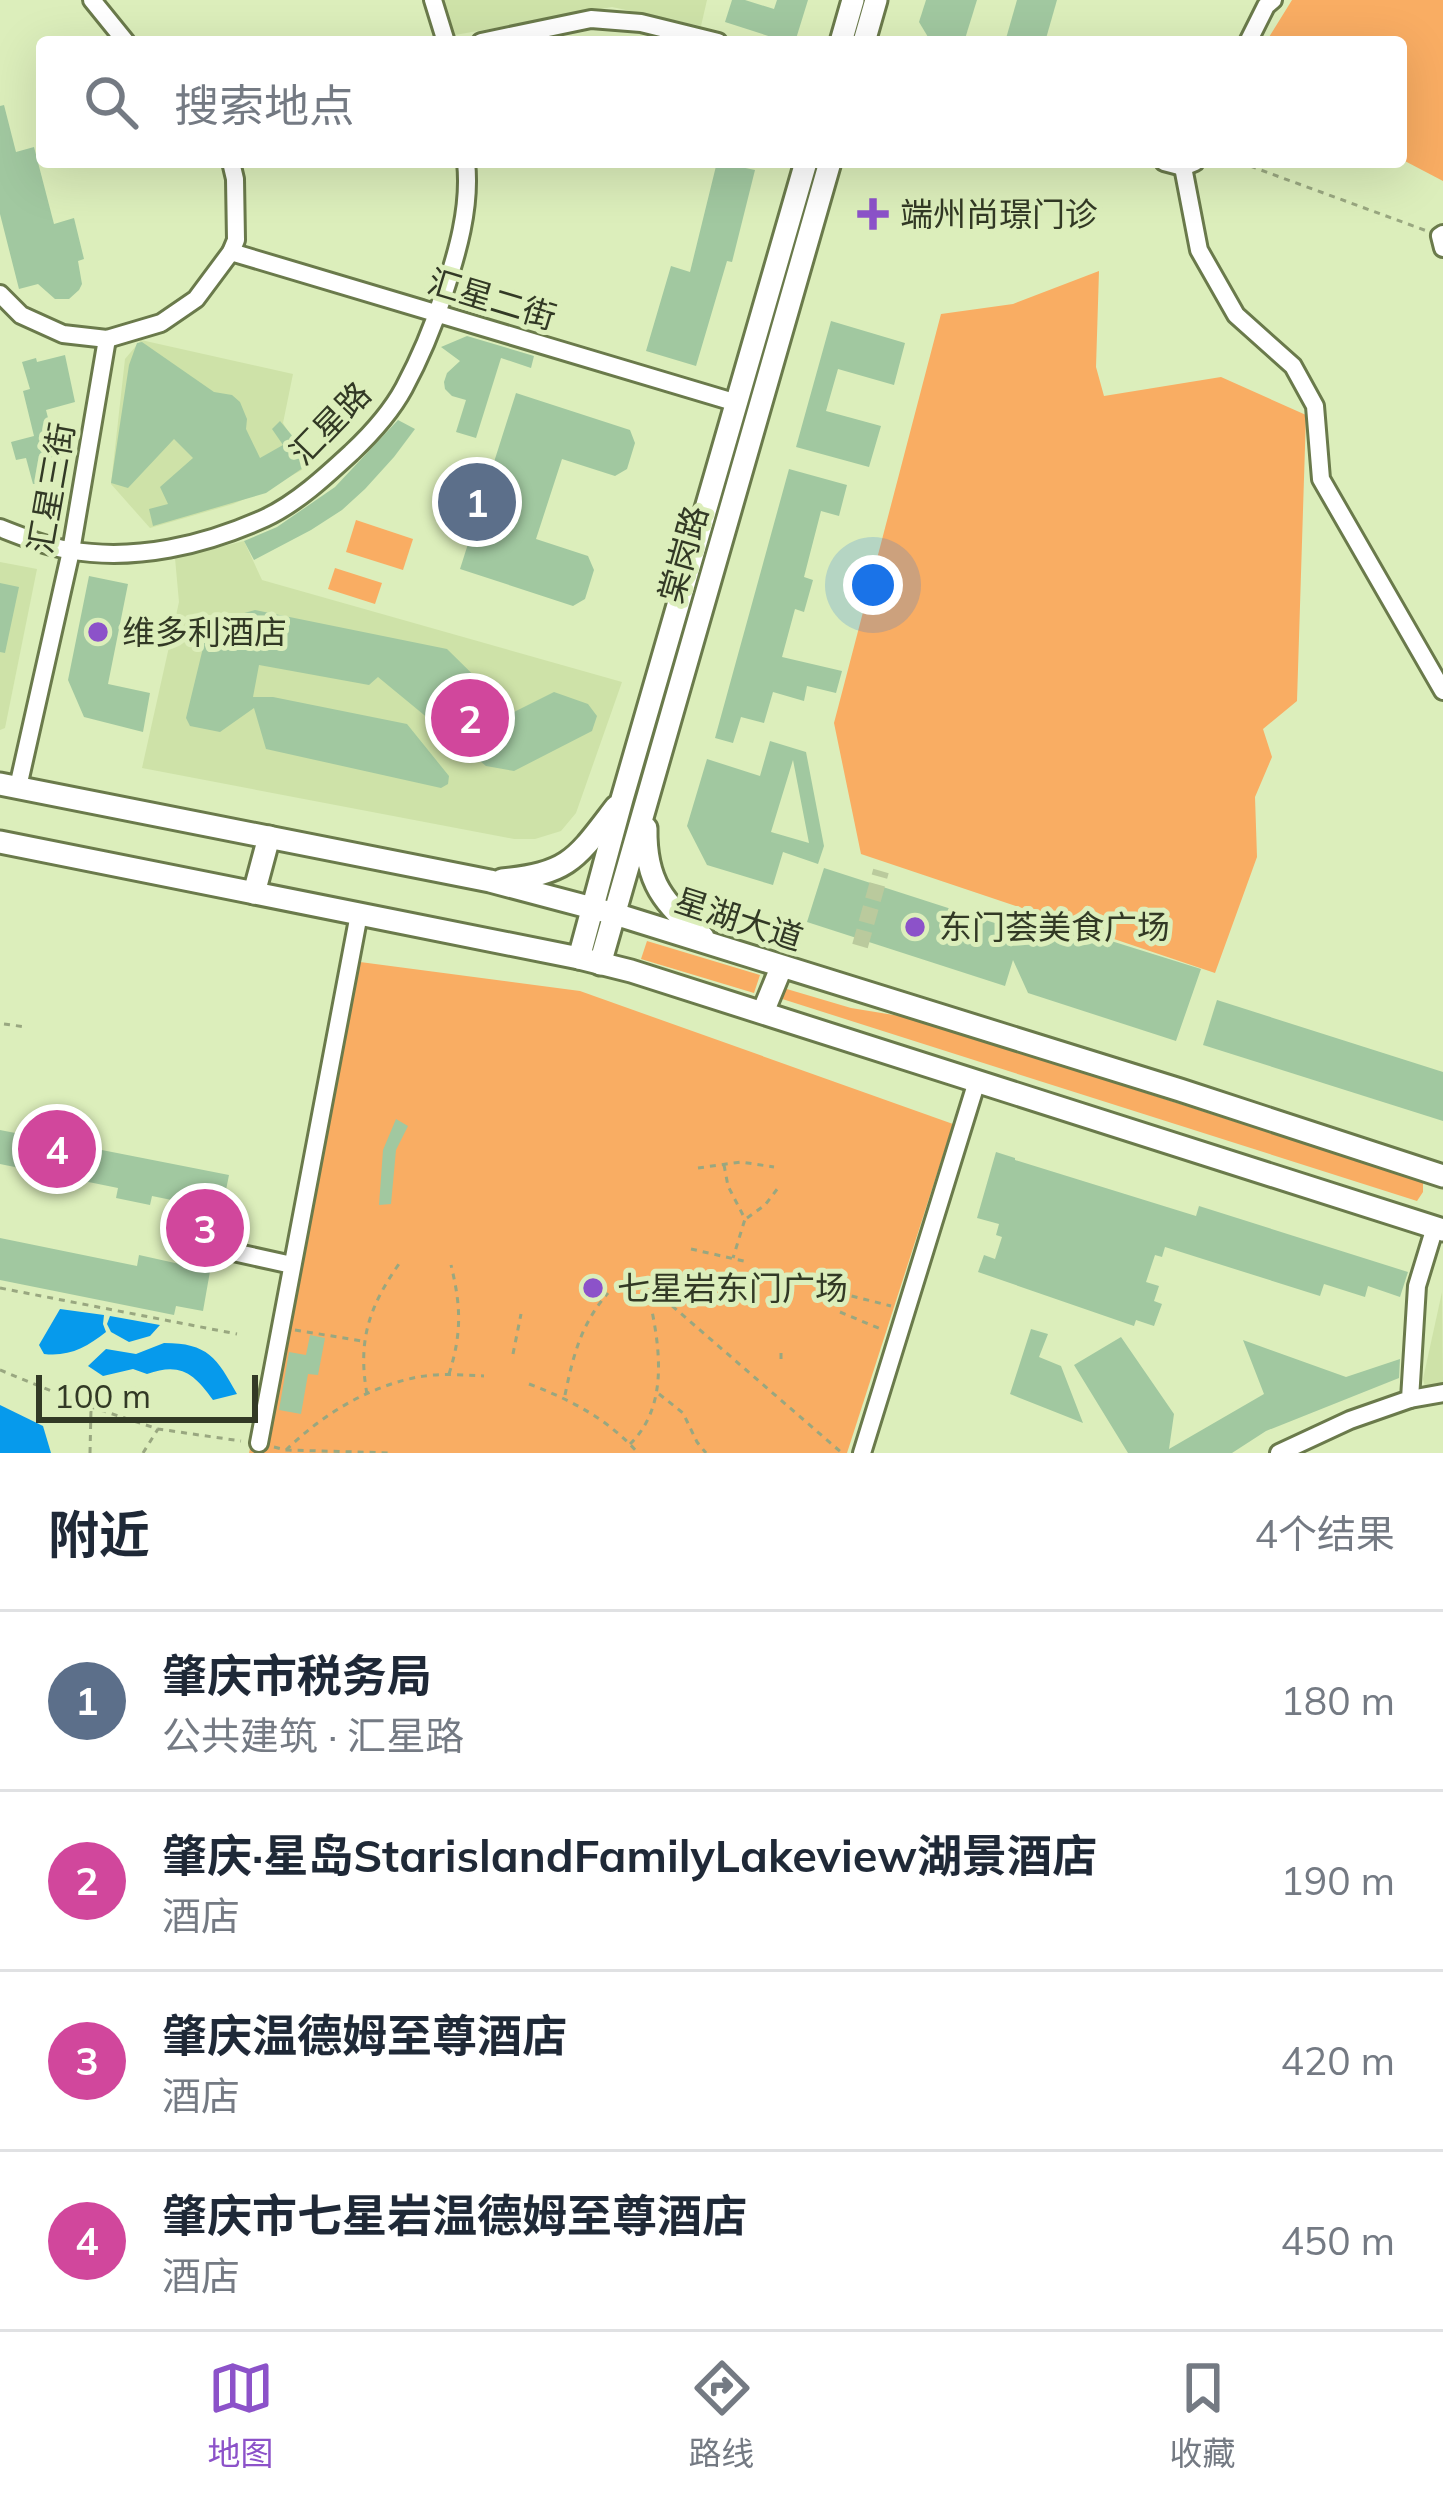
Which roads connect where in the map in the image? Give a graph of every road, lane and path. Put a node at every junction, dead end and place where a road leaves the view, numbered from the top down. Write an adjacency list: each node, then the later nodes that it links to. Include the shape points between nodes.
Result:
1 (92, 0): 6 (street)
2 (434, 0): 7 (street)
3 (853, 0): 10 (main road)
4 (876, 0): 11 (main road)
5 (1273, 0): 12 (street)
6 (121, 36)
7 (444, 36)
8 (511, 36): 9 (street, via 591,20)
9 (694, 36)
10 (843, 36)
11 (866, 36)
12 (1251, 36)
13 (232, 168): 20 (street)
14 (466, 168): 22 (street, 汇星路, via 459,249)
15 (804, 168): 24 (main road, 棠岗路)
16 (828, 168): 28 (main road, 棠岗路)
17 (1189, 168): 29 (street, via 1199,250 1236,315 1293,366 1315,406 1321,479)
18 (1254, 168): 19 (path)
19 (1442, 239)
20 (230, 252): 22 (street, 汇星二街); 23 (street, via 196,299 161,323)
21 (0, 294): 23 (street, via 21,315 63,334)
22 (438, 314): 24 (street, 汇星二街); 27 (street, 汇星路, via 403,391 369,436 268,517 184,547)
23 (107, 339): 27 (street, 汇星三街)
24 (736, 403): 26 (main road, 棠岗路)
25 (0, 528): 27 (street, 汇星路)
26 (696, 545): 28 (main road); 31 (main road, 棠岗路)
27 (71, 551): 30 (street, 汇星三街)
28 (718, 552): 32 (main road, 棠岗路)
29 (1443, 691)
30 (9, 785): 33 (main road, 星湖大道)
31 (622, 799): 35 (main road, via 562,867); 37 (main road, 棠岗路)
32 (646, 806): 37 (main road, 棠岗路); 39 (main road, via 645,847 658,891)
33 (268, 836): 35 (main road, 星湖大道); 36 (main road)
34 (0, 842): 36 (main road)
35 (490, 881): 37 (main road, 星湖大道)
36 (254, 893): 38 (main road)
37 (604, 911): 39 (main road, 星湖大道); 40 (main road, 棠岗路)
38 (359, 914): 40 (main road); 58 (street)
39 (713, 945): 41 (main road, 星湖大道)
40 (590, 961): 42 (main road)
41 (781, 968): 42 (main road); 49 (main road, 星湖大道)
42 (763, 1012): 45 (main road)
43 (4, 1024): 44 (path)
44 (26, 1027)
45 (977, 1081): 52 (main road); 64 (street)
46 (724, 1165): 47 (path); 48 (path); 51 (path)
47 (774, 1167)
48 (698, 1168)
49 (1443, 1176)
50 (778, 1188): 51 (path)
51 (746, 1219): 55 (path)
52 (1439, 1228): 83 (street, via 1417,1286)
53 (214, 1248): 58 (street)
54 (691, 1249): 55 (path)
55 (733, 1258): 57 (path)
56 (401, 1261): 71 (path)
57 (748, 1262)
58 (292, 1265): 68 (street)
59 (452, 1265): 76 (path, via 460,1310)
60 (0, 1288): 69 (path)
61 (608, 1293): 82 (path, via 586,1321)
62 (840, 1293): 64 (path)
63 (663, 1298): 94 (path)
64 (906, 1310): 70 (street)
65 (652, 1311): 79 (path)
66 (840, 1312): 70 (path)
67 (521, 1314): 73 (path)
68 (280, 1327): 71 (path); 86 (street)
69 (236, 1334)
70 (898, 1336): 95 (street)
71 (364, 1341): 81 (path)
72 (781, 1353): 74 (path)
73 (513, 1354)
74 (782, 1364)
75 (0, 1370): 84 (path)
76 (449, 1375): 77 (path); 81 (path)
77 (484, 1376)
78 (529, 1384): 82 (path)
79 (658, 1393): 87 (path); 93 (path, via 683,1413)
80 (1443, 1393): 83 (street)
81 (367, 1394): 88 (path)
82 (564, 1397): 87 (path)
83 (1410, 1400): 96 (street)
84 (92, 1407): 85 (path); 89 (path)
85 (158, 1429): 86 (path); 90 (path)
86 (259, 1443): 88 (path)
87 (630, 1444): 92 (path)
88 (286, 1450): 91 (path)
89 (90, 1453)
90 (143, 1453)
91 (392, 1453)
92 (638, 1453)
93 (706, 1453)
94 (842, 1453)
95 (862, 1453)
96 (1280, 1453)

